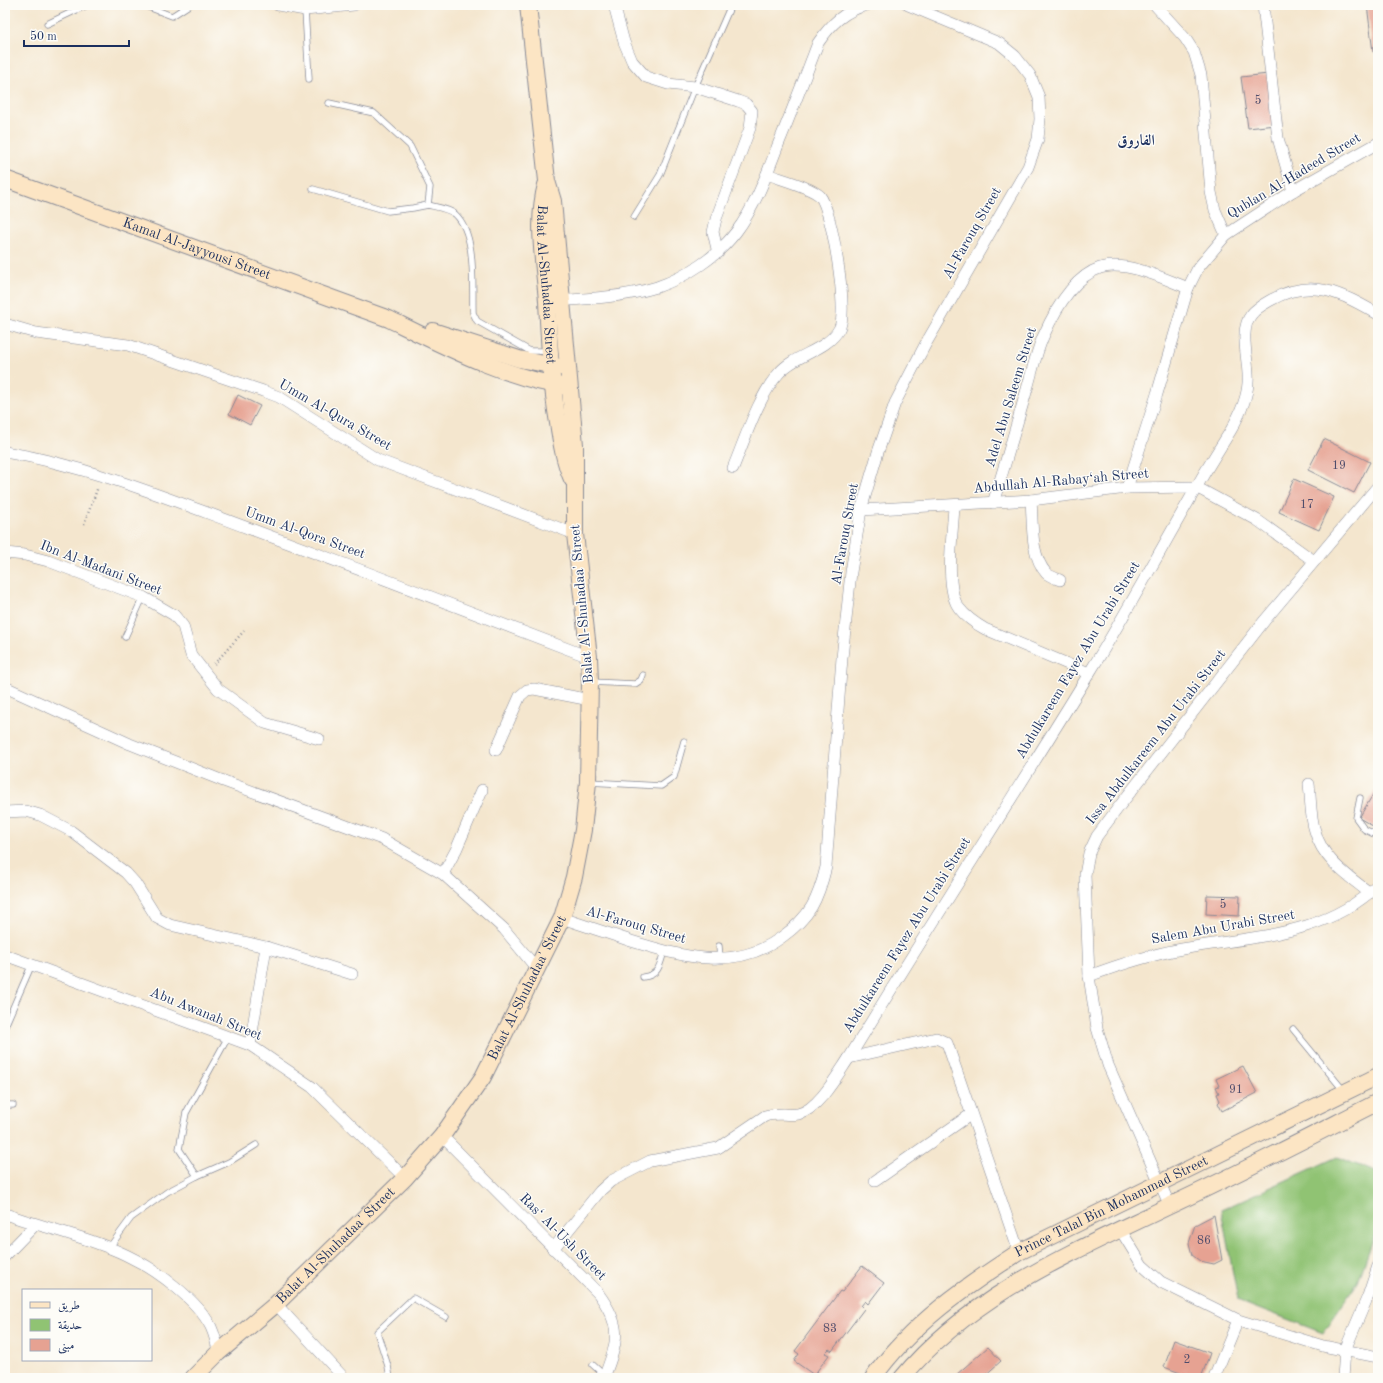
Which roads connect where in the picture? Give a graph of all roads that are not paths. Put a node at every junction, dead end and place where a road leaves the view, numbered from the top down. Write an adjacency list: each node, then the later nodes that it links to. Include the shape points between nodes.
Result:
1 (87, 5): 14 (lane)
2 (143, 5): 3 (lane, via 172,16)
3 (189, 5)
4 (278, 5): 13 (street)
5 (354, 5): 13 (street)
6 (528, 5): 21 (street, Balat Al-Shuhadaa' Street)
7 (614, 5): 16 (street, via 624,42 632,60 646,77 668,84)
8 (731, 5): 16 (lane)
9 (867, 5): 19 (street, via 844,13 830,26 818,43)
10 (908, 5): 47 (street, Al-Farouq Street, via 999,43 1015,56 1030,75 1039,97 1040,119 1038,139 1028,168 924,345 895,403)
11 (1155, 5): 26 (street, via 1185,38 1194,52 1201,75 1211,192 1215,210)
12 (1263, 5): 23 (street, via 1278,138)
13 (305, 10): 15 (lane)
14 (47, 24)
15 (309, 79)
16 (695, 87): 25 (lane, via 660,175); 27 (street, via 746,104 753,115 716,219 713,232)
17 (329, 103): 24 (lane, via 374,113 410,146 430,187)
18 (1378, 142): 23 (street, Qublan Al-Hadeed Street)
19 (767, 174): 27 (street, via 736,232); 39 (street, via 814,192 822,200 842,292 842,320 835,335 819,347 796,358 779,372 767,388)
20 (5, 179): 32 (street, Kamal Al-Jayyousi Street)
21 (547, 181): 29 (street, Balat Al-Shuhadaa' Street, via 553,200); 30 (street, Balat Al-Shuhadaa' Street, via 542,209)
22 (313, 189): 24 (lane, via 388,210)
23 (1293, 191): 26 (street, Qublan Al-Hadeed Street)
24 (428, 205): 34 (lane, via 454,214 465,228 471,247 473,313 477,321)
25 (634, 218)
26 (1226, 235): 28 (street, via 1198,268)
27 (718, 253): 29 (street, via 687,273 657,287 617,295)
28 (1188, 288): 43 (street); 45 (street, Adel Abu Saleem Street, via 1148,272 1116,266 1100,268 1083,278 1068,294 1056,311 1043,338)
29 (563, 300): 30 (street); 35 (street, Balat Al-Shuhadaa' Street)
30 (547, 301): 34 (street, Balat Al-Shuhadaa' Street)
31 (1378, 314): 42 (street, Abdulkareem Fayez Abu Urabi Street, via 1350,298 1317,288 1278,296 1250,315 1245,338 1248,383 1243,407)
32 (389, 319): 34 (street, Kamal Al-Jayyousi Street, via 416,325 519,359); 36 (street, Kamal Al-Jayyousi Street, via 502,369)
33 (5, 324): 48 (street, Umm Al-Qura Street, via 36,333 128,345 268,393 378,460)
34 (550, 358): 35 (street, Kamal Al-Jayyousi Street); 36 (street, Balat Al-Shuhadaa' Street)
35 (568, 367): 37 (street, Balat Al-Shuhadaa' Street)
36 (552, 385): 37 (street, Kamal Al-Jayyousi Street); 40 (street, Balat Al-Shuhadaa' Street, via 562,448)
37 (569, 388): 40 (street, Balat Al-Shuhadaa' Street, via 575,445)
38 (5, 452): 54 (street, Umm Al-Qora Street, via 55,462 103,476 331,558)
39 (733, 468)
40 (574, 482): 48 (street, Balat Al-Shuhadaa' Street)
41 (1378, 486): 50 (street, Issa Abdulkareem Abu Urabi Street)
42 (1196, 487): 43 (street, Abdullah Al-Rabay‘ah Street); 50 (street, Abdullah Al-Rabay‘ah Street, via 1257,520); 55 (street, Abdulkareem Fayez Abu Urabi Street)
43 (1126, 488): 44 (street, Abdullah Al-Rabay‘ah Street)
44 (1031, 500): 45 (street, Abdullah Al-Rabay‘ah Street); 51 (street, via 1035,546 1040,564 1047,574)
45 (993, 503): 46 (street, Abdullah Al-Rabay‘ah Street)
46 (954, 506): 47 (street, Abdullah Al-Rabay‘ah Street); 55 (street, via 951,590 959,608 973,623)
47 (861, 510): 77 (street, Al-Farouq Street, via 850,580 827,852 821,887 812,909 797,926 771,945 746,955)
48 (575, 534): 54 (street, Balat Al-Shuhadaa' Street)
49 (5, 553): 52 (street, Ibn Al-Madani Street, via 48,561)
50 (1314, 561): 81 (street, Issa Abdulkareem Abu Urabi Street, via 1097,836 1089,854 1085,875)
51 (1060, 580)
52 (142, 597): 53 (lane); 60 (street, Ibn Al-Madani Street, via 174,615 183,626 191,655 218,689 265,723)
53 (125, 637)
54 (590, 657): 57 (street, Balat Al-Shuhadaa' Street)
55 (1089, 673): 87 (street, Abdulkareem Fayez Abu Urabi Street)
56 (643, 675): 57 (lane, via 635,684)
57 (590, 682): 59 (street, Balat Al-Shuhadaa' Street)
58 (5, 687): 69 (street, via 130,744 382,839)
59 (590, 700): 62 (street, via 534,689 527,690 520,696); 63 (street, Balat Al-Shuhadaa' Street)
60 (319, 739)
61 (684, 741): 63 (lane, via 674,777 661,786)
62 (496, 750)
63 (588, 782): 72 (street, Balat Al-Shuhadaa' Street, via 582,836)
64 (1309, 784): 71 (street, via 1314,831 1322,847 1333,864)
65 (482, 790): 69 (street)
66 (1360, 798): 68 (lane, via 1356,818 1364,829)
67 (5, 812): 74 (street, via 26,811 40,815 71,831 126,873 157,918 170,925)
68 (1378, 836)
69 (443, 874): 79 (street, via 504,929)
70 (1378, 885): 71 (street, Salem Abu Urabi Street)
71 (1370, 894): 81 (street, Salem Abu Urabi Street, via 1304,928 1140,958)
72 (562, 918): 75 (street, Al-Farouq Street); 79 (street, Balat Al-Shuhadaa' Street)
73 (719, 946): 77 (lane)
74 (266, 947): 80 (street); 86 (street)
75 (664, 951): 77 (street, Al-Farouq Street); 82 (lane, via 657,972)
76 (5, 955): 78 (street, Abu Awanah Street)
77 (720, 959)
78 (32, 964): 83 (lane); 85 (street, Abu Awanah Street)
79 (537, 970): 94 (street, Balat Al-Shuhadaa' Street, via 482,1077)
80 (352, 974)
81 (1089, 976): 99 (street, Issa Abdulkareem Abu Urabi Street, via 1097,1028 1108,1065)
82 (643, 977)
83 (5, 1026)
84 (1293, 1029): 89 (lane)
85 (228, 1037): 86 (street, Abu Awanah Street); 96 (lane, via 186,1113 182,1130 179,1150)
86 (250, 1045): 97 (street, Abu Awanah Street, via 312,1087)
87 (849, 1058): 93 (street, via 936,1038 943,1040 946,1042); 105 (street, Abdulkareem Fayez Abu Urabi Street, via 814,1106 798,1114 773,1113 718,1148 650,1161 625,1172 600,1191)
88 (1378, 1076): 89 (street, Prince Talal Bin Mohammad Street)
89 (1345, 1093): 99 (street, Prince Talal Bin Mohammad Street)
90 (1378, 1102): 100 (street, Prince Talal Bin Mohammad Street)
91 (5, 1105): 92 (lane)
92 (13, 1105)
93 (970, 1115): 98 (street); 106 (street)
94 (442, 1136): 97 (street, Balat Al-Shuhadaa' Street); 105 (street, Ras‘ Al-Ush Street)
95 (256, 1145): 96 (lane, via 229,1162)
96 (197, 1176): 104 (lane, via 167,1192 131,1218)
97 (405, 1178): 109 (street, Balat Al-Shuhadaa' Street)
98 (875, 1181)
99 (1159, 1183): 100 (street, Issa Abdulkareem Abu Urabi Street); 106 (street, Prince Talal Bin Mohammad Street)
100 (1170, 1206): 103 (street, Prince Talal Bin Mohammad Street)
101 (5, 1214): 102 (street)
102 (35, 1225): 104 (street); 107 (street)
103 (1120, 1229): 111 (street, via 1142,1265 1161,1282); 121 (street, Prince Talal Bin Mohammad Street, via 1061,1258 985,1303 941,1336)
104 (109, 1248): 113 (street, via 148,1268 175,1287 194,1305 210,1326 216,1339)
105 (553, 1248): 116 (street, Ras‘ Al-Ush Street, via 598,1293 610,1309 615,1322 615,1348)
106 (1019, 1252): 120 (street, Prince Talal Bin Mohammad Street, via 973,1282 928,1317)
107 (5, 1256)
108 (1378, 1266): 112 (street)
109 (276, 1304): 113 (street, Balat Al-Shuhadaa' Street); 118 (street)
110 (446, 1317): 119 (lane, via 413,1298 377,1332)
111 (1238, 1320): 112 (street); 122 (street)
112 (1344, 1350): 114 (street); 123 (street)
113 (218, 1353): 117 (street, Balat Al-Shuhadaa' Street)
114 (1378, 1357)
115 (593, 1366): 116 (lane)
116 (604, 1377)
117 (193, 1378)
118 (344, 1378)
119 (390, 1378)
120 (873, 1378)
121 (902, 1378)
122 (1214, 1378)
123 (1343, 1378)

